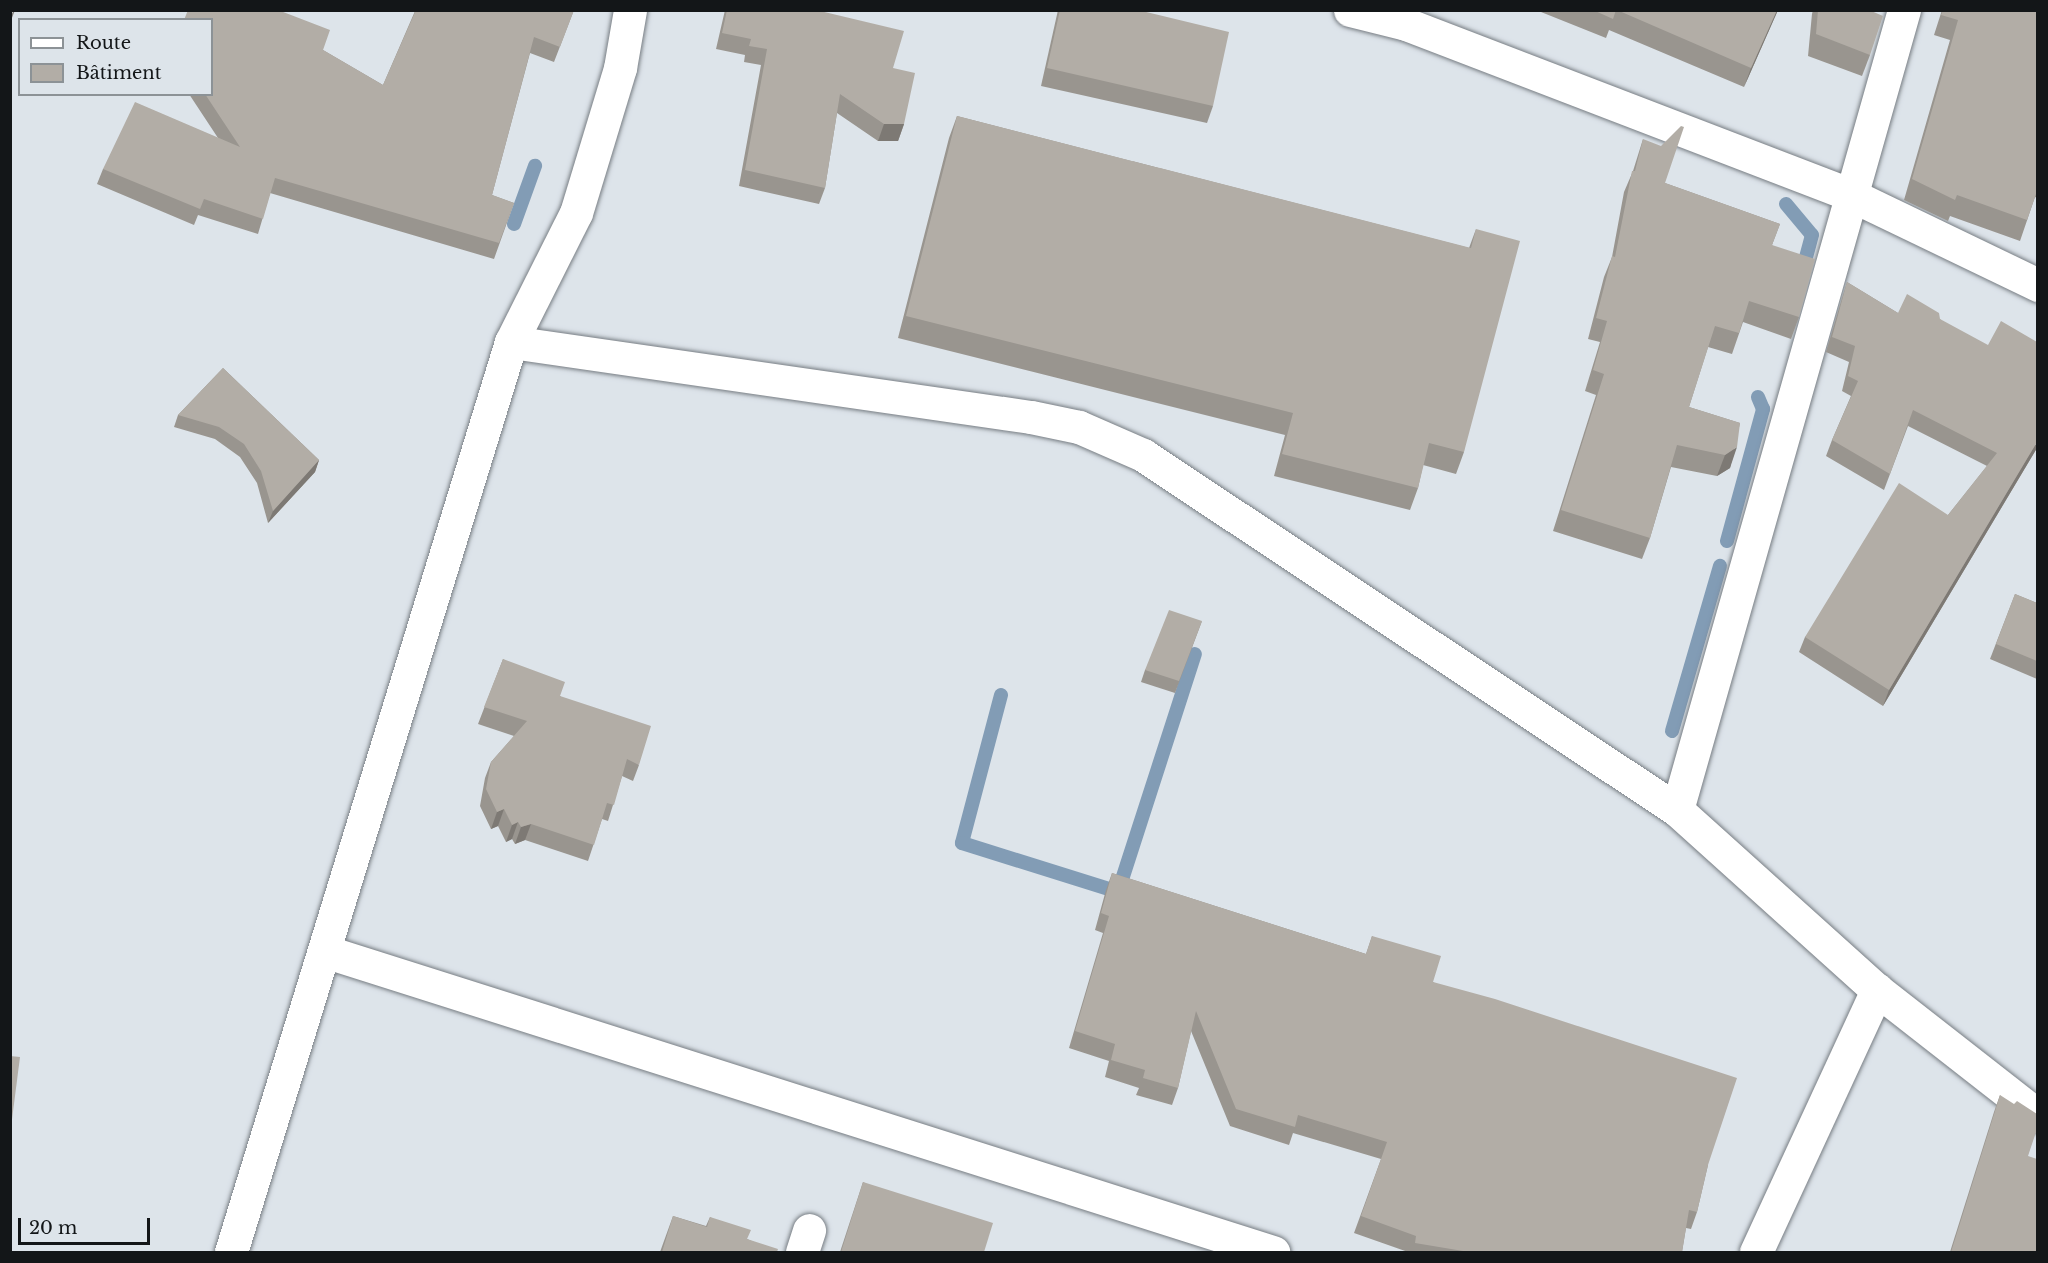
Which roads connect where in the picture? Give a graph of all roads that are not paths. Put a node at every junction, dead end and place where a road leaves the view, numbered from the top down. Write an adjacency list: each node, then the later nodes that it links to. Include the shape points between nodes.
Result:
1 (630, 10): 6 (street, via 620,68 576,213)
2 (1350, 10): 4 (street, via 1406,24)
3 (1904, 10): 4 (street)
4 (1851, 195): 5 (street); 7 (street)
5 (2037, 285)
6 (511, 342): 7 (street, via 1079,427 1143,455); 8 (street)
7 (1677, 810): 9 (street)
8 (324, 951): 11 (street); 12 (street)
9 (1877, 990): 10 (street); 13 (street)
10 (2037, 1116)
11 (231, 1252)
12 (1273, 1252)
13 (1756, 1252)

